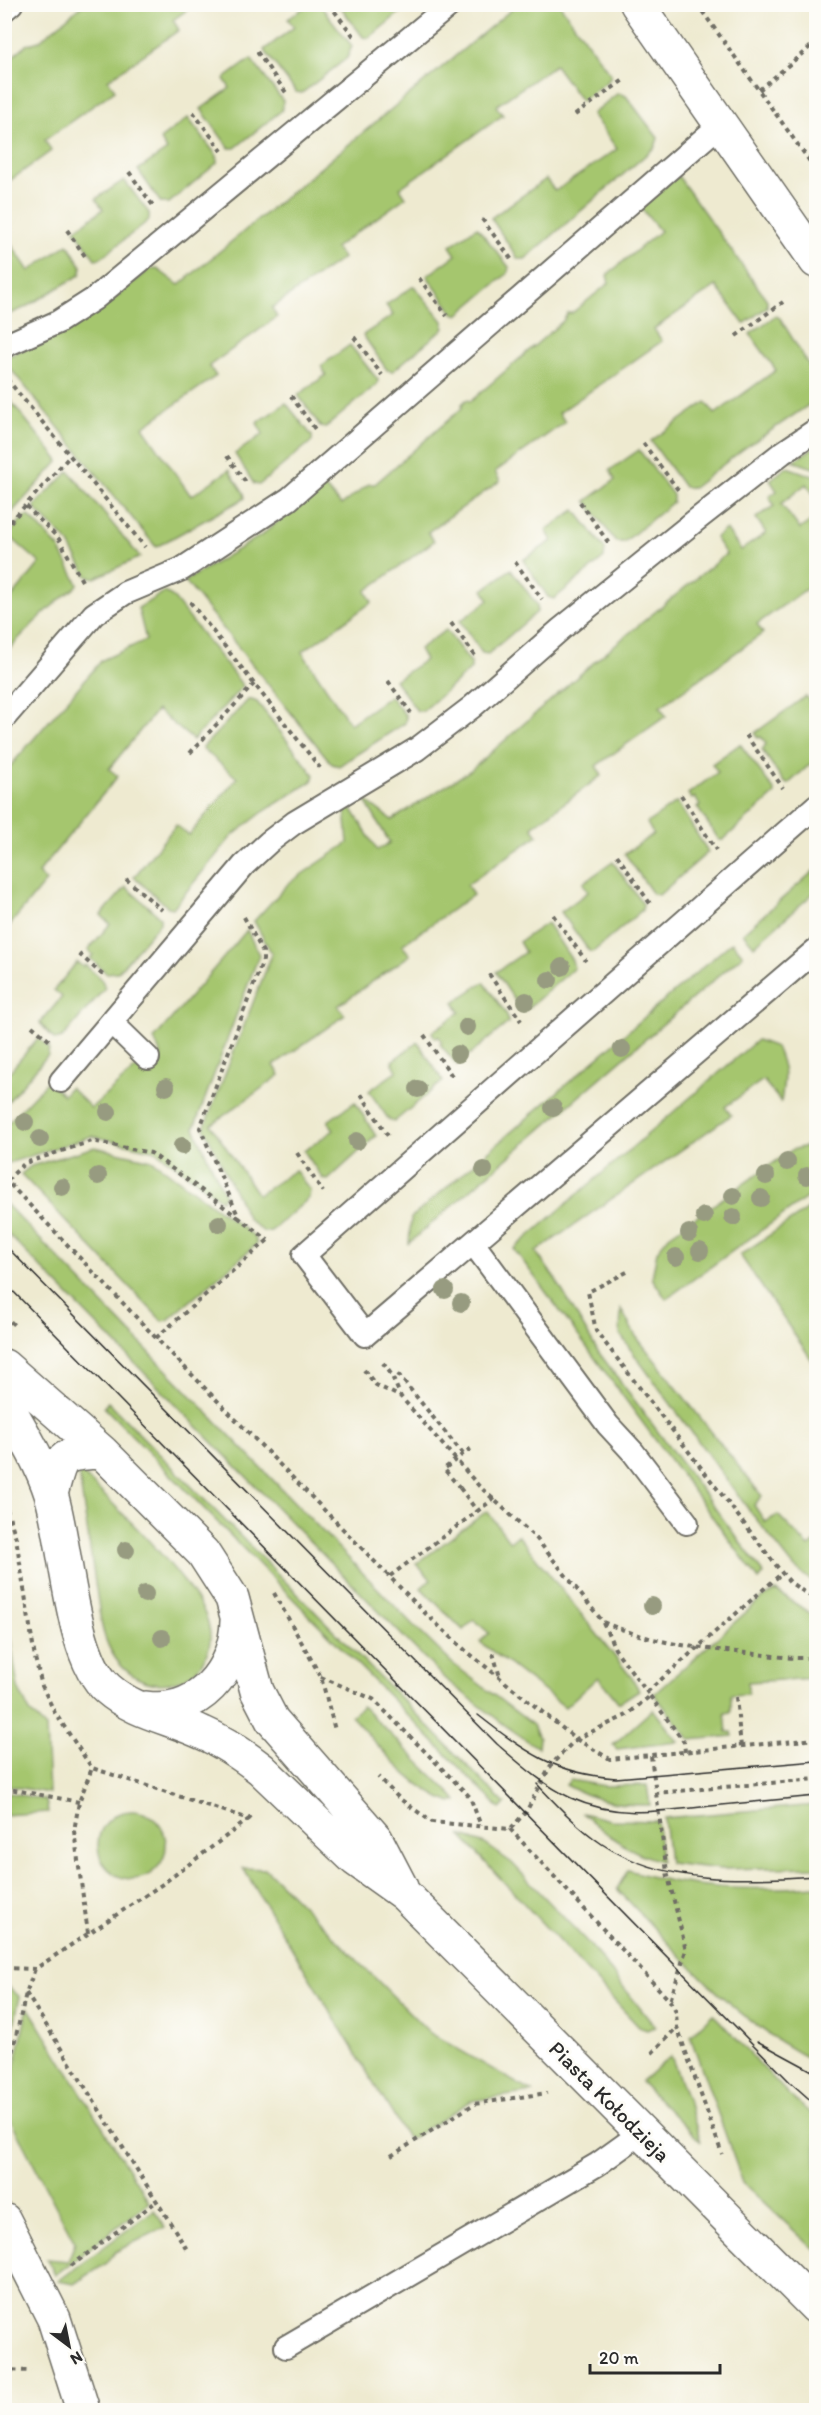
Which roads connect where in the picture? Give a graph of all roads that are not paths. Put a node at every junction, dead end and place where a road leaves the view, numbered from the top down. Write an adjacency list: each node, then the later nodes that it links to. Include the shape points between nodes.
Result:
1 (11, 4): 4 (lane)
2 (451, 4): 7 (lane, via 94,299 58,322)
3 (637, 4): 5 (street)
4 (4, 10)
5 (721, 124): 6 (street); 9 (lane, via 289,499 182,569 125,593 94,614)
6 (816, 261)
7 (4, 345)
8 (816, 430): 12 (lane, via 561,629 417,749 269,842 244,865)
9 (4, 718)
10 (816, 806): 15 (lane, via 304,1255 366,1335)
11 (816, 950): 15 (lane)
12 (111, 1022): 13 (lane); 14 (lane)
13 (148, 1058)
14 (61, 1081)
15 (473, 1243): 20 (lane, via 608,1425)
16 (4, 1366): 18 (street, Piasta Kołodzieja)
17 (4, 1400): 19 (street, Piasta Kołodzieja)
18 (102, 1452): 19 (street, Piasta Kołodzieja, via 73,1454 59,1464); 21 (street, Piasta Kołodzieja, via 203,1552)
19 (51, 1494): 22 (street, Piasta Kołodzieja, via 84,1652 94,1674 108,1689)
20 (687, 1523)
21 (237, 1611): 22 (street, Piasta Kołodzieja, via 233,1650 207,1691 180,1706); 23 (street, Piasta Kołodzieja, via 258,1691 272,1720 376,1839)
22 (138, 1707): 23 (street, Piasta Kołodzieja, via 203,1732 244,1756 356,1859)
23 (404, 1894): 24 (street, Piasta Kołodzieja)
24 (641, 2133): 26 (street, Piasta Kołodzieja); 27 (lane, via 598,2164)
25 (5, 2221): 28 (street, via 54,2319)
26 (816, 2307)
27 (286, 2347)
28 (83, 2410)

